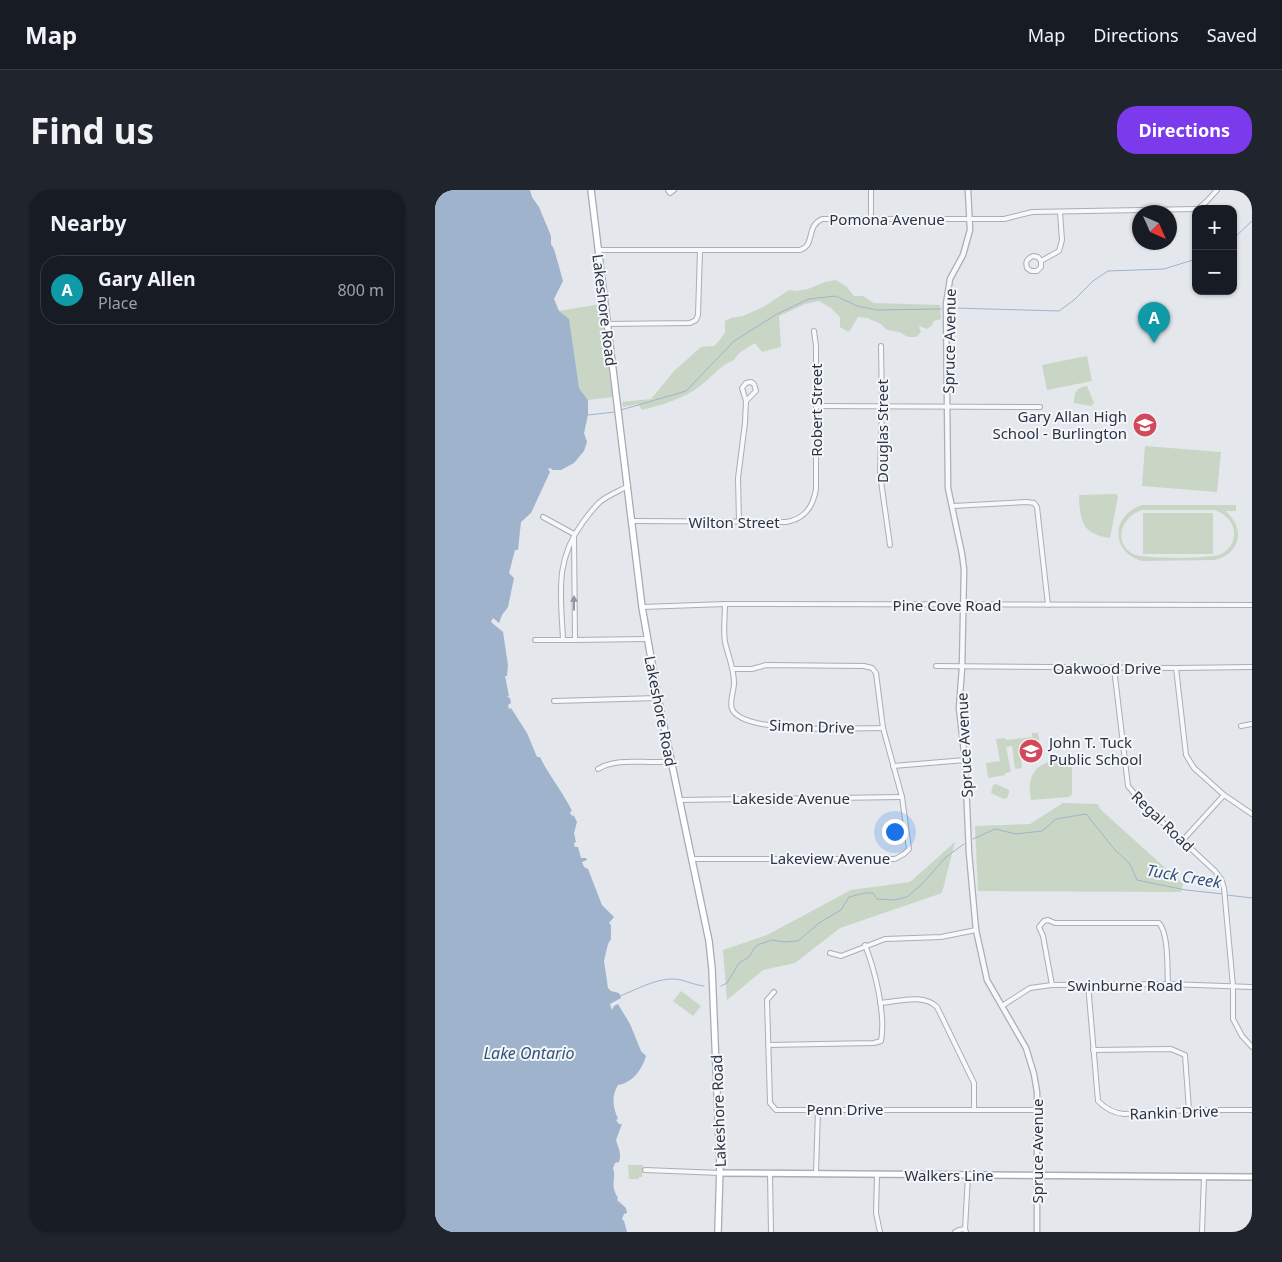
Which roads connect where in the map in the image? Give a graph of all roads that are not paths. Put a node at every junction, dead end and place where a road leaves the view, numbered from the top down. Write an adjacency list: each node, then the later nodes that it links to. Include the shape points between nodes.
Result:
1 (591, 190): 12 (main road, Lakeshore Road)
2 (667, 190): 3 (street, via 670,193)
3 (674, 190)
4 (871, 190): 10 (street)
5 (968, 190): 11 (street, Spruce Avenue)
6 (1217, 190): 7 (street, Pomona Avenue)
7 (1202, 205)
8 (1192, 209): 9 (street, Pomona Avenue)
9 (1060, 212): 11 (street, Pomona Avenue, via 1032,212 1004,219); 14 (street, via 1061,247)
10 (871, 219): 11 (street, Pomona Avenue); 13 (street, Pomona Avenue, via 822,219 812,226 809,243 800,250)
11 (970, 219): 21 (street, Spruce Avenue, via 967,243 950,280 946,304)
12 (598, 250): 13 (street, Pomona Avenue); 15 (main road, Lakeshore Road)
13 (700, 251): 15 (street, via 699,315 696,320 690,323)
14 (1041, 262): 14 (street, via 1038,257 1028,258 1027,268 1037,271)
15 (607, 324): 23 (main road, Lakeshore Road)
16 (814, 331): 19 (street, Robert Street)
17 (881, 346): 20 (street, Douglas Street)
18 (746, 401): 18 (street, via 742,388 746,382 751,382 756,390); 28 (street, via 745,438 738,478)
19 (816, 406): 20 (street); 24 (street, Robert Street)
20 (882, 407): 21 (street); 30 (street, Douglas Street, via 880,474)
21 (947, 407): 22 (street); 25 (street, Spruce Avenue, via 948,488)
22 (1040, 407)
23 (628, 486): 27 (main road, Lakeshore Road); 29 (street, via 601,501)
24 (816, 489): 28 (street, Wilton Street, via 814,502 795,521)
25 (953, 506): 32 (street, Spruce Avenue, via 962,554); 33 (street, via 1027,502 1037,507)
26 (543, 517): 29 (street)
27 (632, 521): 28 (street, Wilton Street); 35 (main road, Lakeshore Road)
28 (739, 521)
29 (574, 534): 38 (street, via 562,566); 38 (street, one-way to 29, via 575,640)
30 (889, 544)
31 (725, 604): 32 (street, Pine Cove Road); 35 (street, Pine Cove Road); 44 (street, Simon Drive, via 725,642)
32 (964, 604): 33 (street, Pine Cove Road); 41 (street, Spruce Avenue)
33 (1048, 605): 34 (street, Pine Cove Road)
34 (1252, 605)
35 (642, 607): 36 (main road, Lakeshore Road)
36 (647, 639): 38 (street); 45 (main road, Lakeshore Road)
37 (535, 640): 38 (street)
38 (563, 640)
39 (936, 666): 41 (street, Oakwood Drive)
40 (1252, 667): 43 (street, Oakwood Drive)
41 (962, 668): 42 (street, Oakwood Drive); 50 (street, Spruce Avenue, via 959,708)
42 (1114, 668): 43 (street, Oakwood Drive); 58 (street, Regal Road, via 1128,786)
43 (1176, 668): 54 (street, via 1186,755 1194,768)
44 (733, 669): 49 (street, Simon Drive, via 731,706 743,718 771,727); 49 (street, Lakeview Avenue, via 766,665 872,668 876,673)
45 (658, 698): 46 (street); 51 (main road, Lakeshore Road)
46 (555, 701)
47 (1252, 724): 48 (street)
48 (1241, 726)
49 (883, 728): 52 (street, Lakeview Avenue)
50 (965, 760): 52 (street); 60 (street, Spruce Avenue)
51 (671, 761): 53 (street, via 616,763); 56 (main road, Lakeshore Road)
52 (893, 766): 55 (street, Lakeview Avenue)
53 (598, 769)
54 (1224, 795): 57 (street); 58 (street)
55 (903, 797): 56 (street, Lakeside Avenue); 59 (street, Lakeview Avenue, via 909,849 895,859)
56 (679, 800): 59 (main road, Lakeshore Road)
57 (1252, 814)
58 (1183, 840): 66 (street, Regal Road, via 1221,879 1226,900)
59 (692, 859): 80 (main road, Lakeshore Road, via 713,969)
60 (975, 930): 61 (street, via 941,937 885,939); 70 (street, Spruce Avenue, via 987,980)
61 (865, 945): 62 (street, via 841,956); 69 (street)
62 (830, 953)
63 (1088, 984): 64 (street, Swinburne Road); 65 (street, Swinburne Road); 73 (street, Rankin Drive)
64 (1168, 984): 65 (street, via 1165,936 1159,924 1048,920 1039,927); 66 (street, Swinburne Road)
65 (1051, 985): 70 (street, Swinburne Road, via 1030,988)
66 (1233, 986): 67 (street, Swinburne Road); 72 (street, Regal Road, via 1233,1019)
67 (1252, 986)
68 (774, 992): 71 (street, Penn Drive, via 767,1000)
69 (880, 1003): 71 (street, via 882,1040 879,1042); 75 (street, via 924,999 937,1007 974,1083)
70 (1003, 1006): 76 (street, Spruce Avenue, via 1026,1048 1034,1074)
71 (768, 1045): 74 (street, Penn Drive, via 772,1107 775,1110)
72 (1252, 1047)
73 (1093, 1050): 77 (street, Rankin Drive, via 1098,1101 1104,1107 1114,1113 1125,1114); 77 (street, via 1179,1051 1185,1055)
74 (817, 1109): 75 (street, Penn Drive); 81 (street)
75 (974, 1109): 76 (street, Penn Drive)
76 (1037, 1110): 85 (street, Spruce Avenue)
77 (1189, 1110): 78 (street, Rankin Drive)
78 (1252, 1110)
79 (645, 1170): 80 (street, Walkers Line)
80 (720, 1173): 82 (main road, Walkers Line); 89 (main road, Lakeshore Road)
81 (816, 1173): 82 (main road, Walkers Line); 83 (main road, Walkers Line)
82 (770, 1174): 90 (street)
83 (877, 1175): 84 (main road, Walkers Line); 91 (street, via 876,1213)
84 (968, 1175): 85 (main road, Walkers Line); 88 (street)
85 (1037, 1176): 86 (main road, Walkers Line); 93 (street, Spruce Avenue)
86 (1204, 1177): 87 (main road, Walkers Line); 94 (street)
87 (1252, 1177)
88 (966, 1230): 92 (street)
89 (718, 1232)
90 (771, 1232)
91 (880, 1232)
92 (955, 1232)
93 (1037, 1232)
94 (1203, 1232)

